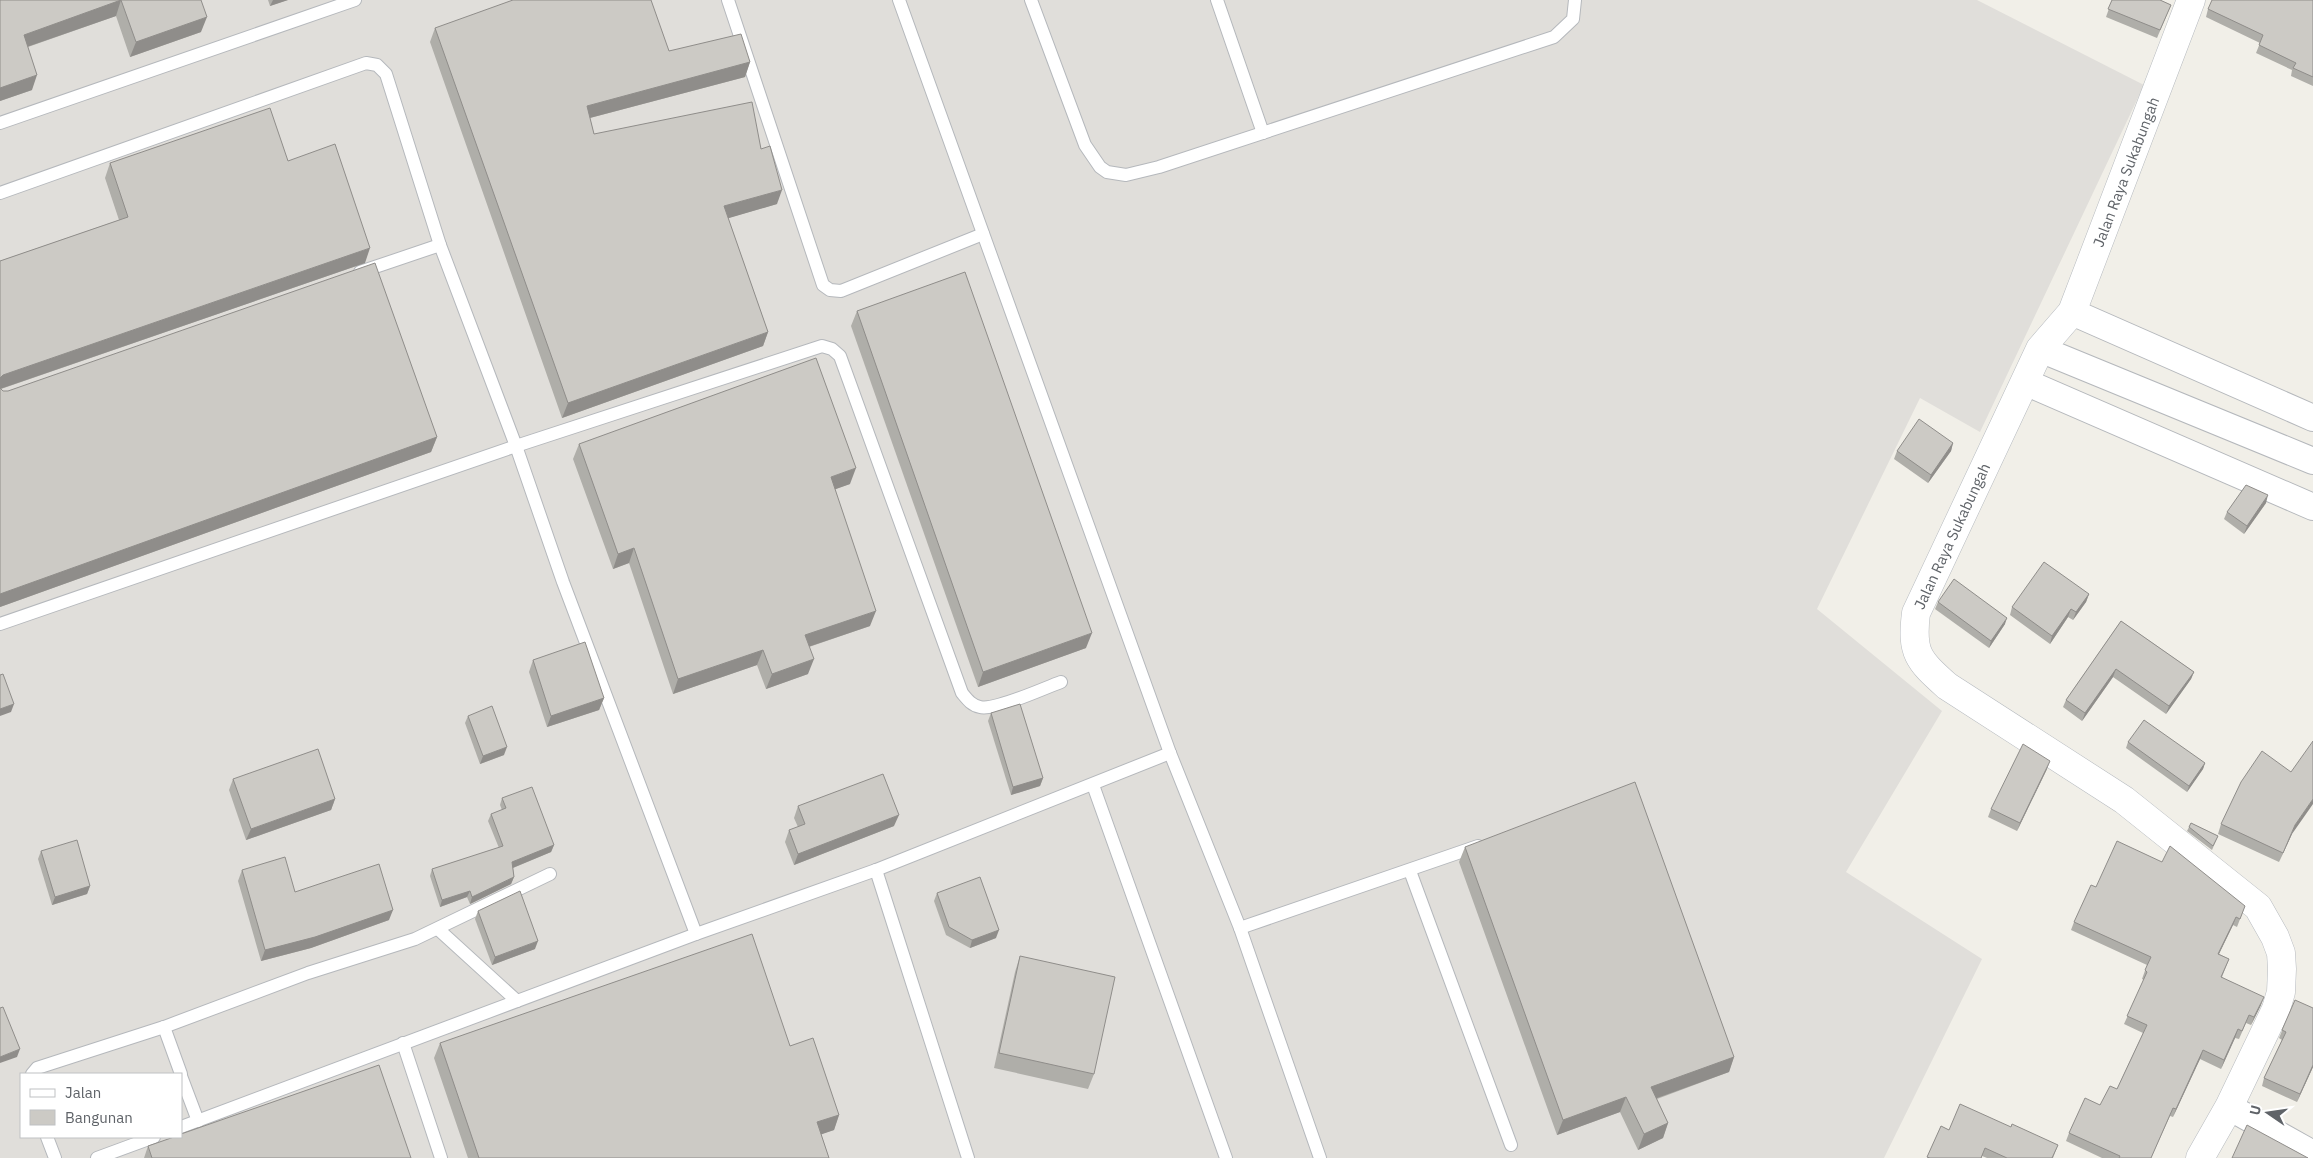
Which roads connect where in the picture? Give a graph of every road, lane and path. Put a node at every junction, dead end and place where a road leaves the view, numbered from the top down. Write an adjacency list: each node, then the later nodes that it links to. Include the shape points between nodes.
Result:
1 (355, 0): 8 (lane)
2 (728, 0): 11 (lane, via 823,285 830,290 841,291)
3 (899, 0): 11 (lane)
4 (1031, 0): 9 (lane, via 1085,145 1107,172 1126,175 1159,167)
5 (1217, 0): 9 (lane)
6 (1575, 0): 9 (lane, via 1573,19 1554,38)
7 (2191, 0): 14 (street, Jalan Raya Sukabungah)
8 (0, 123)
9 (1263, 133)
10 (0, 193): 12 (lane, via 366,63 377,66 386,74)
11 (983, 234): 23 (lane)
12 (440, 244): 13 (lane); 18 (lane)
13 (347, 277)
14 (2072, 312): 15 (street, Jalan Raya Sukabungah); 17 (street)
15 (2040, 349): 16 (street, Jalan Raya Sukabungah); 19 (street)
16 (2025, 382): 20 (street); 38 (street, Jalan Raya Sukabungah, via 1916,613 1913,640 1924,665 1947,686 2124,800 2258,907 2282,953 2281,992 2271,1021)
17 (2313, 418)
18 (516, 446): 21 (lane); 22 (lane, via 818,346 832,349 840,356 962,693 970,703 993,707); 31 (lane, via 563,582)
19 (2313, 461)
20 (2313, 507)
21 (0, 624)
22 (1061, 682)
23 (1170, 754): 24 (lane); 29 (lane)
24 (1093, 785): 26 (lane); 49 (lane)
25 (1493, 841): 27 (lane)
26 (876, 870): 31 (lane); 48 (lane)
27 (1410, 871): 29 (lane); 43 (lane)
28 (550, 874): 30 (lane)
29 (1240, 928): 50 (lane)
30 (438, 929): 32 (lane); 33 (lane, via 268,987)
31 (696, 934): 32 (lane)
32 (517, 1001): 34 (lane)
33 (164, 1027): 35 (lane, via 37,1068); 36 (lane)
34 (402, 1043): 39 (lane); 47 (lane)
35 (33, 1073)
36 (180, 1073)
37 (182, 1078): 39 (lane)
38 (2229, 1107): 44 (street); 51 (street, Jalan Raya Sukabungah)
39 (198, 1121): 40 (lane)
40 (182, 1127)
41 (47, 1138): 45 (lane)
42 (151, 1138): 46 (lane)
43 (1511, 1145)
44 (2313, 1154)
45 (55, 1158)
46 (97, 1158)
47 (441, 1158)
48 (968, 1158)
49 (1226, 1158)
50 (1320, 1158)
51 (2200, 1158)

